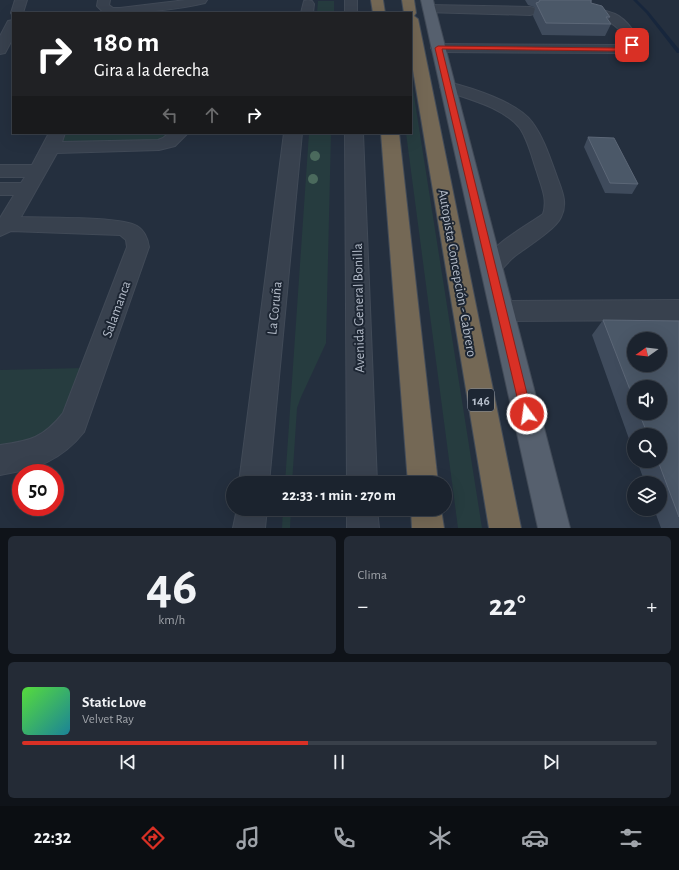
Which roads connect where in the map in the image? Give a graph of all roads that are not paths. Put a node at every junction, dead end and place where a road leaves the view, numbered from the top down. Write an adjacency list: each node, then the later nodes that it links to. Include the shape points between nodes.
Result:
1 (21, 0): 9 (street)
2 (104, 0): 3 (street, via 103,6 106,10 120,12 181,5)
3 (201, 0)
4 (351, 0): 10 (street)
5 (377, 0): 11 (highway)
6 (408, 0): 12 (highway)
7 (428, 5): 8 (street); 16 (main road)
8 (530, 11)
9 (17, 12)
10 (351, 12)
11 (379, 12)
12 (410, 12)
13 (593, 12): 16 (street, via 618,20 632,39 632,45 614,49)
14 (412, 23): 42 (highway, Autopista Concepción - Cabrero / 146)
15 (12, 26): 17 (street)
16 (438, 48): 18 (main road)
17 (0, 50)
18 (448, 87): 29 (main road); 29 (street, via 506,110 524,123 531,133 556,203 551,218 505,252)
19 (178, 134): 23 (street, Salamanca, via 169,142 159,145)
20 (293, 134): 33 (street, La Coruña)
21 (354, 134): 34 (street, Avenida General Bonilla)
22 (390, 134): 35 (highway)
23 (54, 141): 25 (street, Salamanca)
24 (0, 171): 25 (street)
25 (38, 171): 27 (street, Salamanca)
26 (0, 189): 27 (street)
27 (28, 189): 28 (street, Salamanca)
28 (4, 226): 32 (street, Salamanca, via 120,228 136,236 138,246 74,422 58,441 48,448 31,455)
29 (491, 266): 31 (main road)
30 (679, 310): 31 (street)
31 (502, 311): 43 (main road)
32 (0, 460)
33 (255, 476)
34 (362, 476)
35 (422, 476)
36 (251, 516): 39 (street)
37 (362, 516): 40 (street)
38 (427, 516): 41 (highway)
39 (249, 528)
40 (363, 528)
41 (428, 528)
42 (505, 528)
43 (554, 528)

